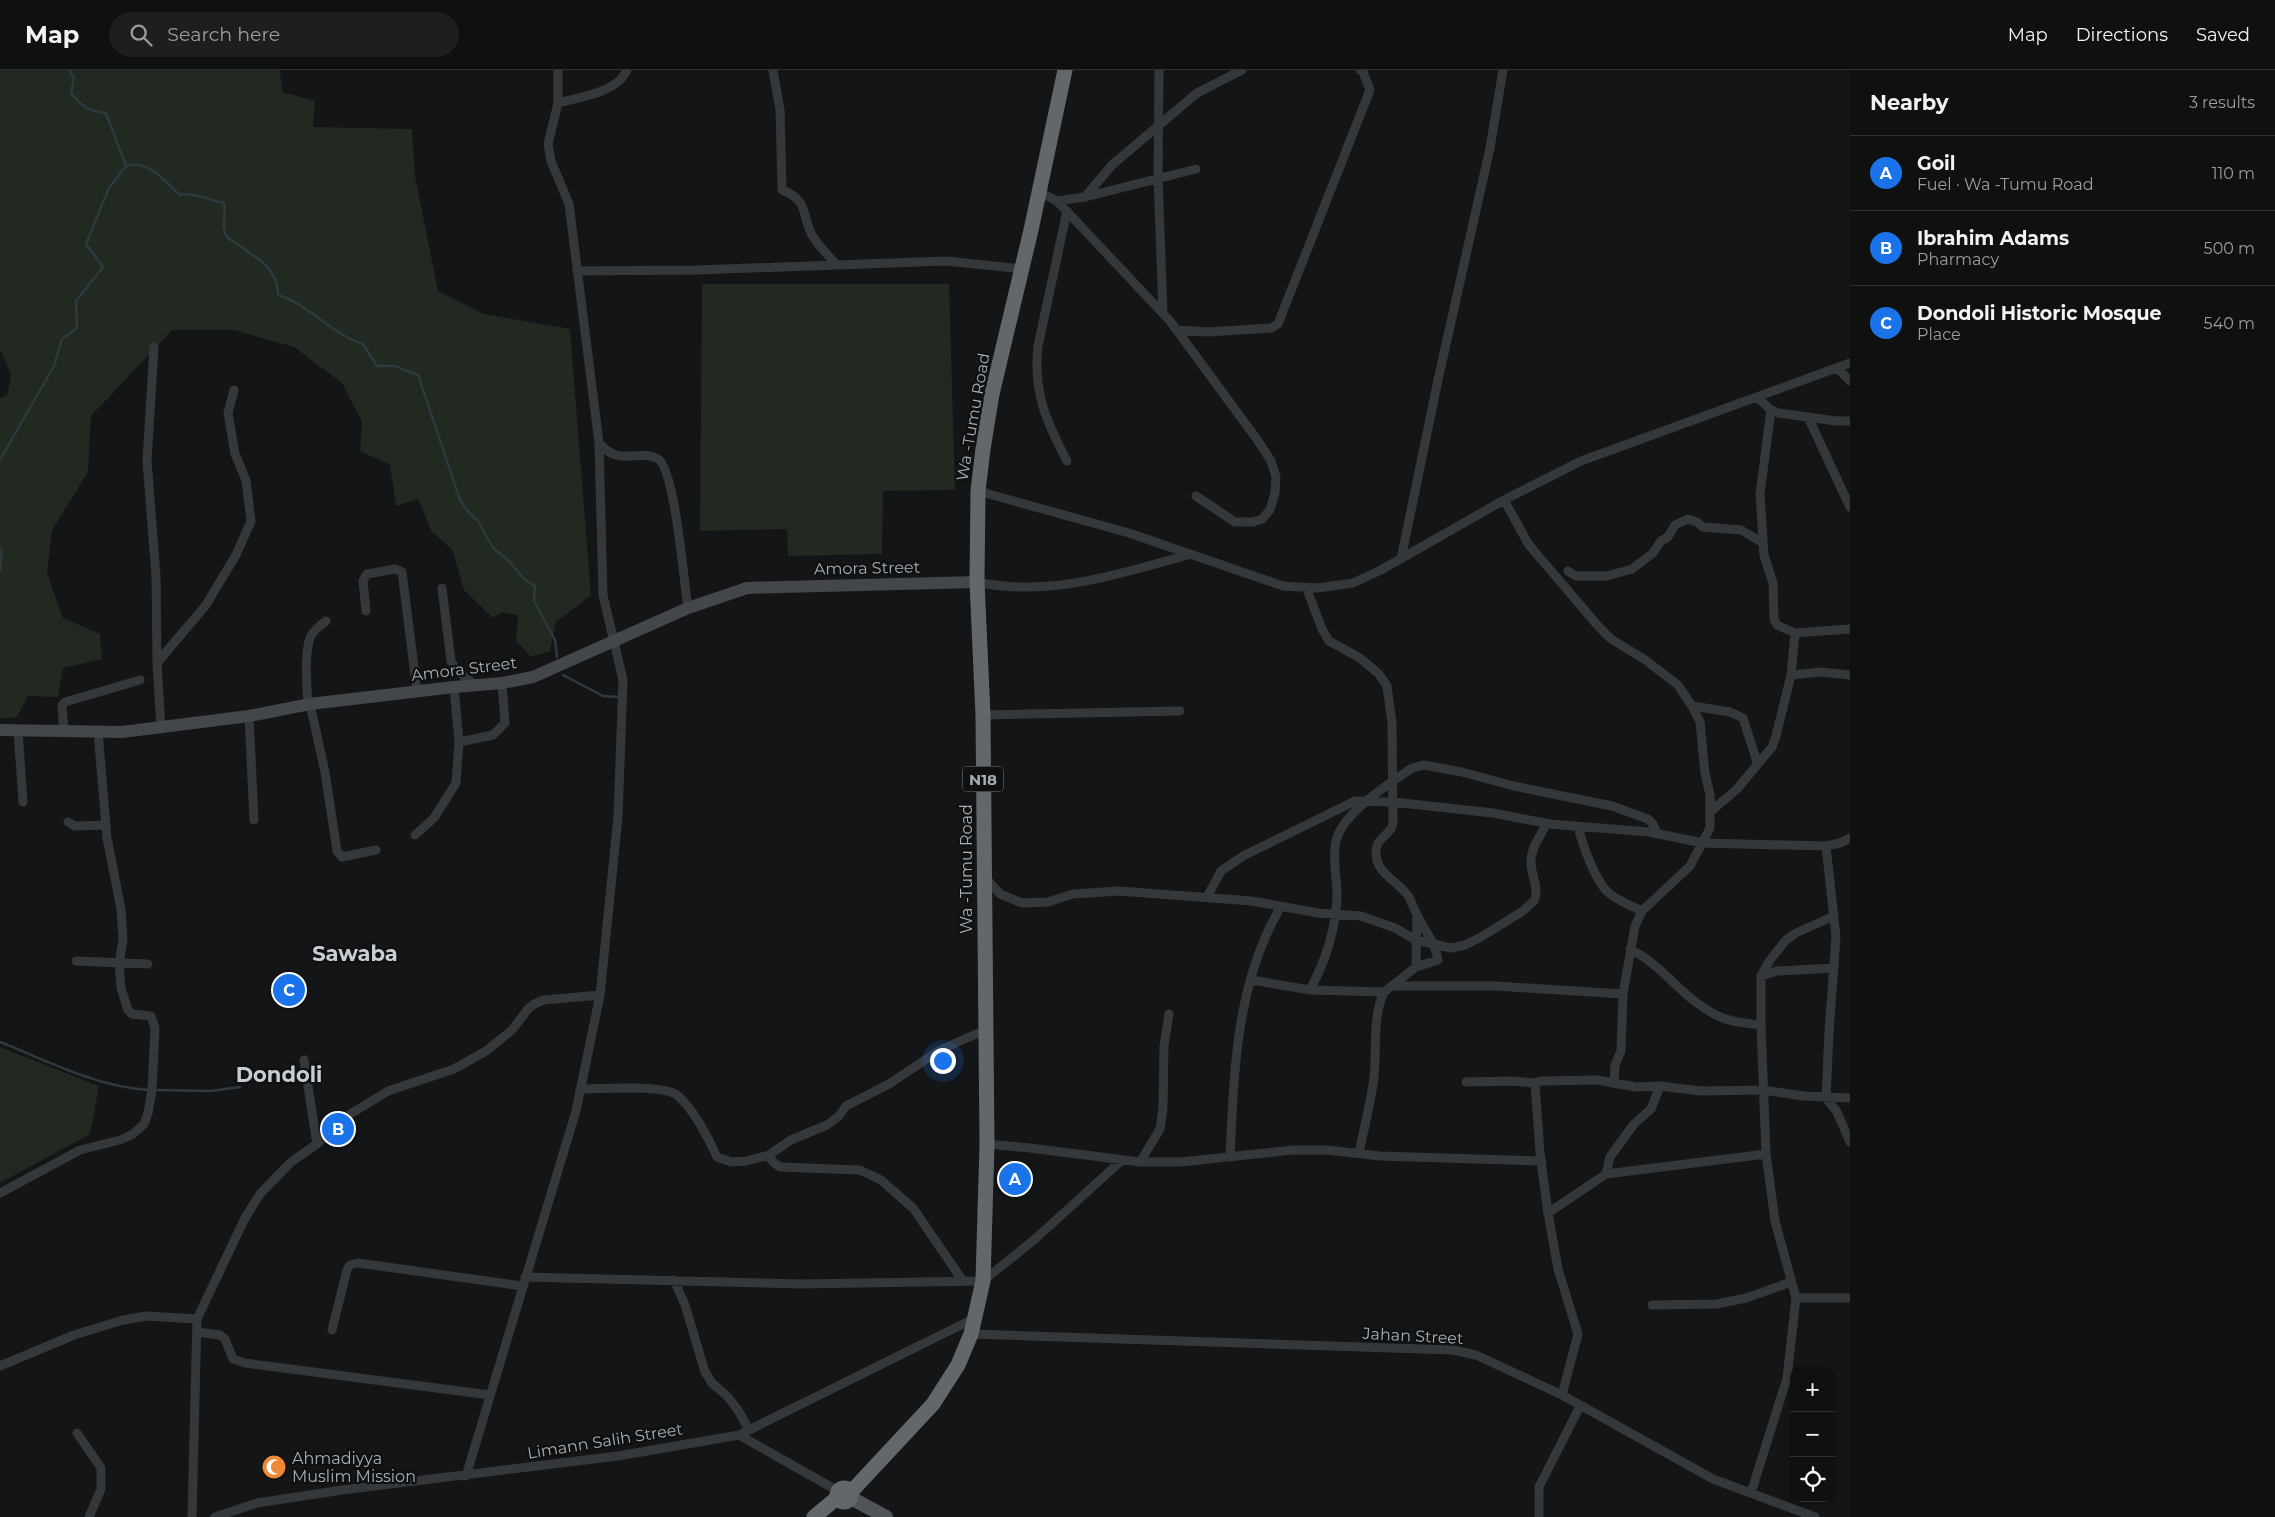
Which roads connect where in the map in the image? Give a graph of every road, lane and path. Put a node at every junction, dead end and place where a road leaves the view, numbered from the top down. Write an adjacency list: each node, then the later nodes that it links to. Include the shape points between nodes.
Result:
1 (557, 70): 9 (street)
2 (627, 70): 9 (street, via 617,83 600,92)
3 (773, 70): 17 (street, via 780,110 782,190 796,196 807,215 811,233)
4 (1065, 70): 13 (highway, Wa -Tumu Road / N18)
5 (1159, 70): 10 (street)
6 (1242, 70): 10 (street, via 1197,93)
7 (1360, 70): 21 (street, via 1370,90 1278,324 1271,328 1208,332)
8 (1503, 70): 39 (street, via 1490,148)
9 (558, 103): 19 (street, via 548,144 551,161 569,204)
10 (1159, 126): 12 (street); 14 (street, via 1112,166)
11 (1196, 169): 12 (street)
12 (1158, 179): 14 (street); 20 (street)
13 (1039, 192): 15 (street); 18 (highway, Wa -Tumu Road / N18)
14 (1085, 197): 15 (street)
15 (1057, 201): 16 (street)
16 (1067, 211): 20 (street); 32 (street, via 1035,369 1050,429)
17 (836, 264): 18 (street, via 946,262); 19 (street, via 697,270)
18 (1022, 269): 33 (highway, Wa -Tumu Road / N18, via 991,402)
19 (577, 270): 31 (street)
20 (1164, 313): 21 (street)
21 (1177, 330): 34 (street, via 1256,438 1276,476 1270,510 1262,519 1253,522 1235,522)
22 (154, 347): 50 (street, via 147,461 156,576)
23 (1850, 363): 24 (street)
24 (1837, 368): 25 (street); 27 (street)
25 (1850, 380)
26 (234, 390): 50 (street, via 228,413 235,454 246,480 251,521 236,555 206,605)
27 (1758, 397): 28 (street); 35 (street, via 1581,461)
28 (1771, 410): 29 (street); 37 (street, via 1760,494)
29 (1808, 417): 30 (street); 36 (street)
30 (1850, 421)
31 (598, 442): 44 (street, via 606,452 656,458 664,463 677,523); 49 (street, via 603,595)
32 (1067, 461)
33 (978, 491): 38 (street, via 1111,527); 41 (highway, Wa -Tumu Road / N18)
34 (1196, 496)
35 (1504, 500): 39 (street); 59 (street, via 1529,545 1599,627 1611,639 1678,685)
36 (1850, 507)
37 (1764, 543): 40 (street, via 1742,530 1703,527 1688,519 1675,525 1653,553 1632,569 1607,576 1576,576); 48 (street, via 1764,555 1773,582 1774,619 1777,625)
38 (1191, 554): 41 (street, via 1075,584 1031,588); 42 (street, via 1283,586)
39 (1401, 559): 42 (street, via 1353,583)
40 (1568, 571)
41 (978, 582): 44 (street, Amora Street, via 747,588); 61 (highway, Wa -Tumu Road / N18)
42 (1306, 587): 70 (street, via 1329,641 1360,658 1379,674 1387,686 1392,723)
43 (442, 588): 55 (street, via 452,661 457,671)
44 (688, 608): 49 (street, Amora Street)
45 (366, 611): 57 (street, via 363,581 367,574 395,568 402,572)
46 (326, 621): 58 (street, via 314,630 310,638 307,666)
47 (1850, 629): 48 (street)
48 (1795, 633): 51 (street)
49 (615, 641): 54 (street, Amora Street, via 532,677); 107 (street, via 623,680 618,817)
50 (156, 664): 63 (street)
51 (1791, 675): 52 (street, via 1821,672); 69 (street, via 1772,747)
52 (1850, 675)
53 (140, 680): 66 (street, via 65,702 62,706)
54 (502, 683): 55 (street, Amora Street); 68 (street, via 505,723 493,735)
55 (475, 685): 56 (street, Amora Street)
56 (454, 687): 57 (street, Amora Street); 68 (street)
57 (417, 691): 58 (street, Amora Street)
58 (309, 705): 62 (street, Amora Street); 85 (street, via 325,772 336,851 342,857)
59 (1692, 706): 69 (street, via 1730,712 1743,718); 74 (street, via 1700,722)
60 (1180, 711): 61 (street)
61 (983, 715): 86 (highway, Wa -Tumu Road / N18)
62 (249, 716): 63 (street, Amora Street); 75 (street)
63 (161, 729): 67 (street, Amora Street)
64 (0, 730): 65 (street, Amora Street)
65 (18, 730): 66 (street, Amora Street); 72 (street)
66 (64, 732): 67 (street, Amora Street)
67 (98, 732): 78 (street)
68 (459, 742): 81 (street, via 456,783 434,818)
69 (1758, 762): 74 (street, via 1737,789)
70 (1393, 781): 71 (street); 73 (street); 80 (street, via 1412,768 1424,765 1462,772 1639,814 1653,824)
71 (1369, 801): 73 (street); 87 (street, via 1355,801 1338,808 1243,856 1221,871); 90 (street, via 1352,814 1336,840)
72 (23, 802)
73 (1393, 802): 77 (street); 91 (street, via 1392,829 1376,846 1378,865 1409,896)
74 (1710, 812): 83 (street, via 1710,828)
75 (254, 820)
76 (68, 822): 78 (street, via 75,826)
77 (1547, 823): 79 (street); 94 (street, via 1530,860 1536,883 1534,901 1523,911 1465,945 1451,948)
78 (105, 826): 97 (street, via 121,909 123,940)
79 (1578, 826): 80 (street); 89 (street, via 1601,885 1610,894)
80 (1657, 834): 83 (street)
81 (415, 835)
82 (1850, 838): 84 (street)
83 (1703, 842): 84 (street); 89 (street, via 1690,866)
84 (1826, 846): 92 (street)
85 (376, 850)
86 (984, 876): 87 (street, via 1000,894 1022,903 1048,902 1073,894 1119,891); 110 (highway, Wa -Tumu Road / N18)
87 (1207, 897): 88 (street, via 1252,901)
88 (1280, 908): 90 (street); 102 (street, via 1266,932)
89 (1642, 911): 95 (street)
90 (1334, 915): 93 (street, via 1360,916 1395,928); 104 (street, via 1324,965)
91 (1417, 916): 93 (street); 94 (street)
92 (1834, 916): 100 (street); 101 (street, via 1786,940)
93 (1416, 940): 94 (street); 99 (street)
94 (1435, 944): 99 (street, via 1438,960)
95 (1630, 949): 106 (street); 109 (street, via 1644,956 1696,1004 1722,1018)
96 (76, 961): 97 (street)
97 (119, 963): 98 (street); 131 (street, via 121,988 128,1010 132,1014 151,1016 155,1028 152,1090 144,1124 133,1134 80,1150)
98 (148, 964)
99 (1416, 967): 103 (street)
100 (1834, 968): 101 (street, via 1777,971); 118 (street)
101 (1762, 976): 109 (street)
102 (1251, 980): 104 (street); 126 (street, via 1241,1013)
103 (1392, 986): 105 (street); 106 (street, via 1496,986)
104 (1310, 990): 105 (street)
105 (1384, 992): 123 (street, via 1378,1021 1374,1078)
106 (1623, 994): 114 (street, via 1621,1051 1615,1065)
107 (600, 995): 116 (street); 121 (street, via 544,1000 534,1004 512,1030 486,1051 454,1069 388,1091 347,1116)
108 (1169, 1014): 129 (street, via 1160,1129)
109 (1761, 1025): 117 (street)
110 (985, 1030): 122 (highway, Wa -Tumu Road / N18); 125 (street, via 940,1050 889,1084 846,1106 827,1125 791,1140)
111 (304, 1060): 121 (street)
112 (1466, 1082): 113 (street)
113 (1535, 1083): 114 (street, via 1597,1080); 128 (street)
114 (1614, 1084): 115 (street)
115 (1660, 1086): 117 (street, via 1701,1091); 130 (street, via 1650,1109 1634,1124 1610,1157)
116 (580, 1089): 125 (street, via 635,1088 676,1094 690,1110 717,1158 731,1162); 134 (street, via 576,1112)
117 (1763, 1090): 118 (street); 124 (street)
118 (1826, 1098): 119 (street); 120 (street, via 1837,1112)
119 (1850, 1098)
120 (1850, 1142)
121 (317, 1144): 142 (street, via 291,1162 260,1194 245,1218)
122 (987, 1144): 127 (street); 136 (highway, Wa -Tumu Road / N18)
123 (1359, 1153): 126 (street, via 1293,1150); 128 (street)
124 (1766, 1154): 130 (street); 137 (street, via 1775,1222)
125 (769, 1155): 135 (street, via 780,1167 860,1170 881,1180 913,1208)
126 (1230, 1157): 129 (street)
127 (1121, 1161): 129 (street); 136 (street)
128 (1542, 1161): 132 (street)
129 (1140, 1162)
130 (1606, 1174): 132 (street)
131 (0, 1193)
132 (1548, 1212): 148 (street, via 1558,1269 1578,1334)
133 (674, 1280): 134 (street); 135 (street, via 801,1284); 150 (street, via 705,1372 738,1410)
134 (524, 1281): 143 (street, via 358,1263 350,1265); 147 (street)
135 (963, 1281): 136 (street)
136 (983, 1281): 141 (highway, Wa -Tumu Road / N18)
137 (1791, 1282): 138 (street); 140 (street, via 1746,1298 1717,1304)
138 (1796, 1298): 139 (street); 154 (street, via 1788,1378)
139 (1850, 1298)
140 (1652, 1305)
141 (975, 1318): 145 (highway, Wa -Tumu Road / N18); 150 (street, Limann Salih Street)
142 (197, 1319): 144 (street); 146 (street, via 146,1316 123,1320 74,1335)
143 (332, 1330)
144 (196, 1332): 147 (street, via 225,1339 233,1359 245,1362); 157 (street)
145 (971, 1334): 148 (street, Jahan Street, via 1453,1350 1476,1355); 155 (highway, Wa -Tumu Road / N18, via 958,1365 933,1404 878,1464)
146 (0, 1366)
147 (490, 1395): 153 (street)
148 (1562, 1395): 149 (street, Jahan Street)
149 (1580, 1406): 154 (street, Jahan Street, via 1713,1480); 162 (street, via 1539,1487)
150 (749, 1430): 152 (street, Limann Salih Street)
151 (77, 1434): 156 (street, via 101,1468 101,1488)
152 (740, 1434): 153 (street, Limann Salih Street, via 618,1456); 155 (street)
153 (466, 1476): 158 (street, Limann Salih Street, via 257,1503)
154 (1751, 1493): 163 (street, Jahan Street)
155 (844, 1495): 159 (highway, N18); 160 (highway, N18); 161 (main road)
156 (89, 1517)
157 (192, 1517)
158 (215, 1517)
159 (814, 1517)
160 (819, 1517)
161 (886, 1517)
162 (1539, 1517)
163 (1815, 1517)

